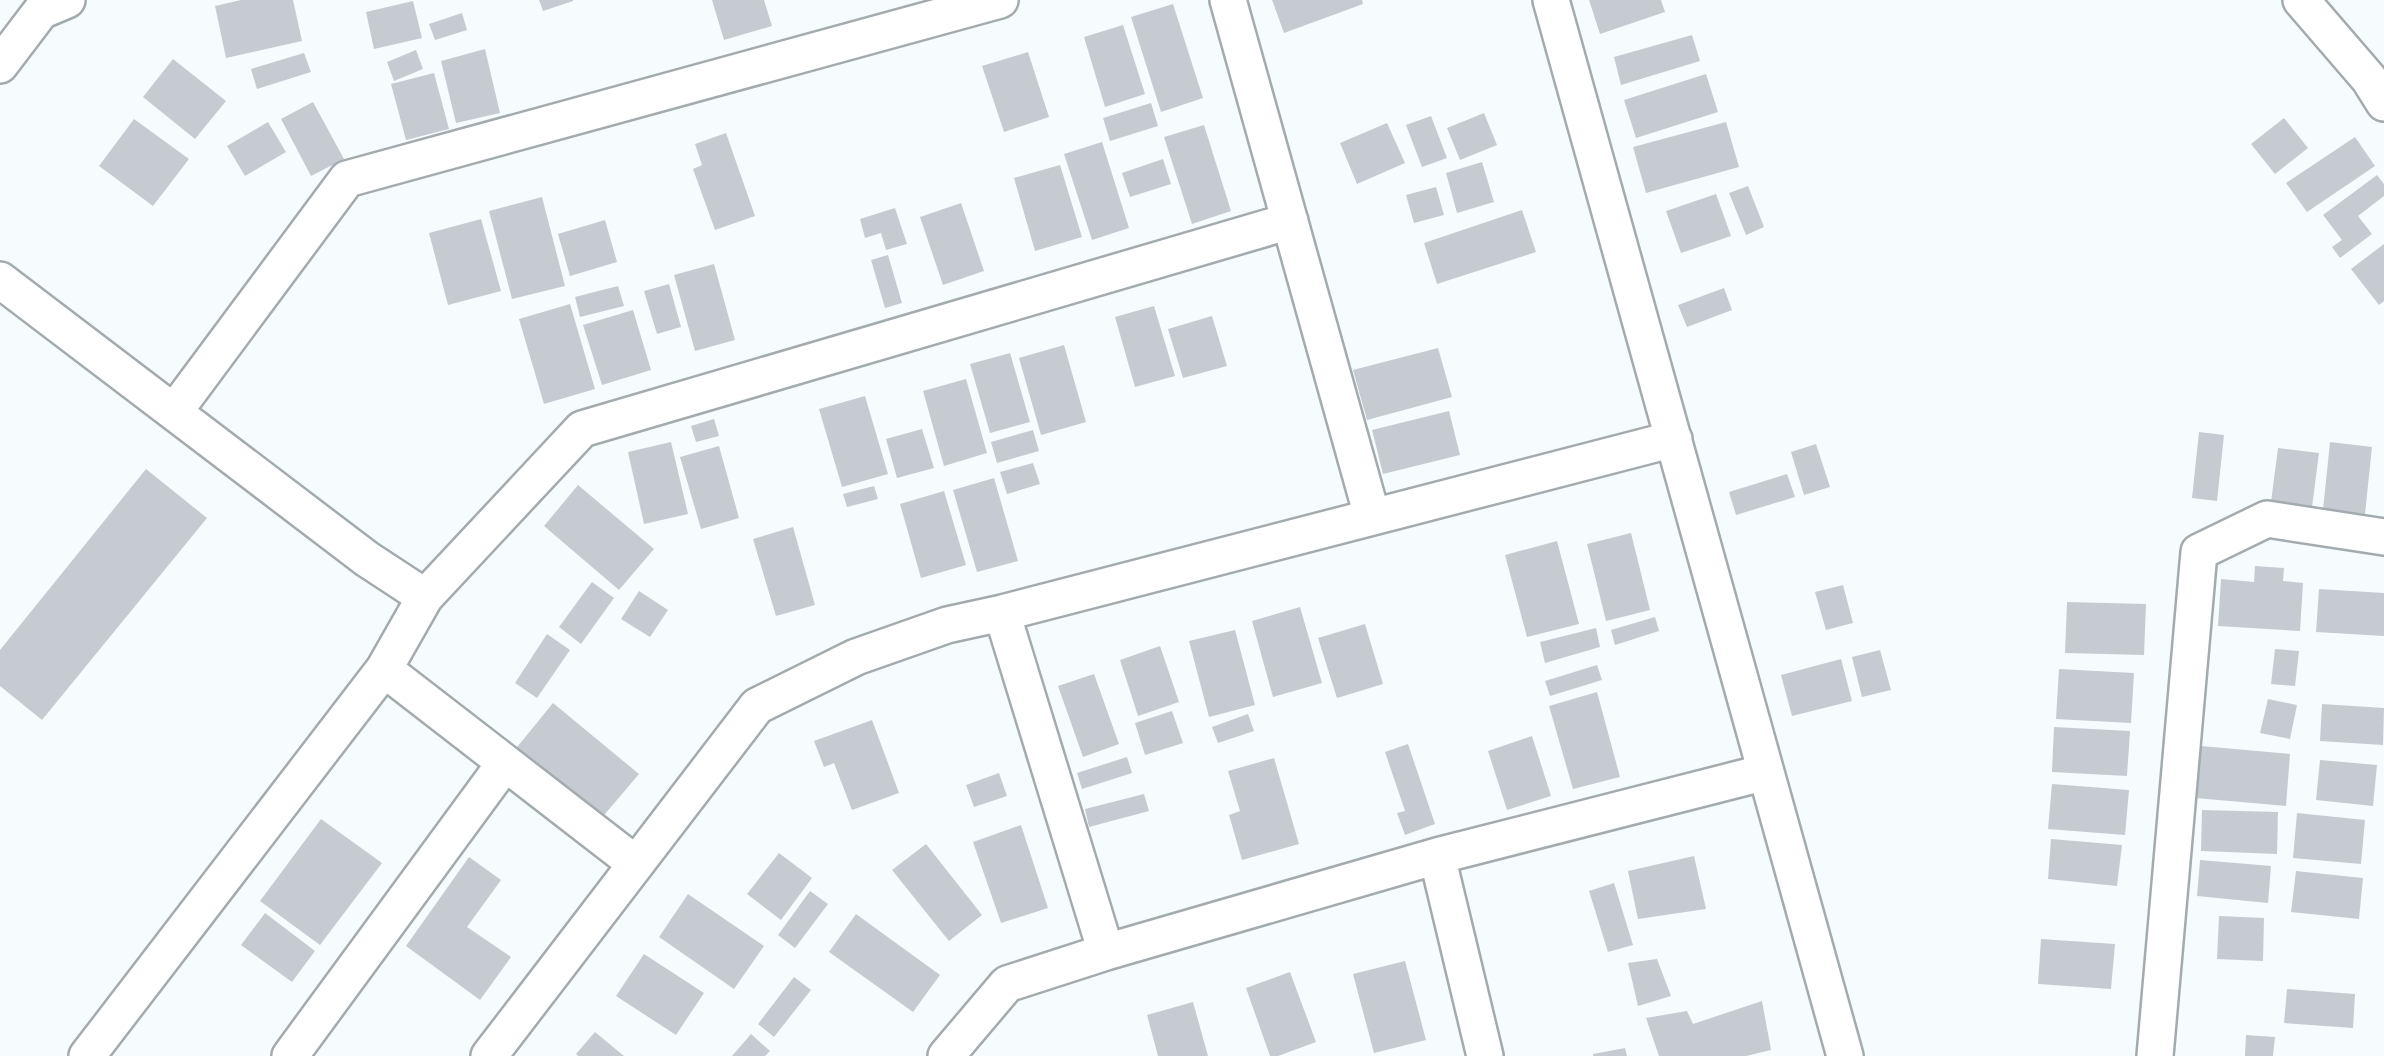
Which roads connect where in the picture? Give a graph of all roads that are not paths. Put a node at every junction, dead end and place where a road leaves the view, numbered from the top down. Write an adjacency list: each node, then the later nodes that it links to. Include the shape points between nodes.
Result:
1 (67, 0): 7 (street, via 41,11)
2 (1000, 0): 6 (street)
3 (1228, 0): 9 (street)
4 (1551, 0): 12 (street)
5 (2301, 0): 8 (street)
6 (933, 9): 11 (street, via 347,179)
7 (0, 66)
8 (2384, 102)
9 (1290, 221): 13 (street); 15 (street, via 582,430)
10 (0, 280): 11 (street)
11 (174, 412): 15 (street)
12 (1674, 439): 13 (street); 19 (street)
13 (1372, 516): 16 (street)
14 (2384, 538): 29 (street, via 2267,519 2198,552)
15 (425, 597): 17 (street)
16 (1002, 613): 21 (street, via 856,657 757,706); 22 (street)
17 (384, 669): 18 (street); 23 (street)
18 (505, 763): 21 (street); 24 (street)
19 (1766, 772): 20 (street); 28 (street)
20 (1437, 856): 22 (street); 27 (street)
21 (636, 864): 25 (street)
22 (1106, 952): 26 (street, via 1008,984)
23 (87, 1056)
24 (290, 1056)
25 (489, 1056)
26 (946, 1056)
27 (1485, 1056)
28 (1845, 1056)
29 (2155, 1056)

